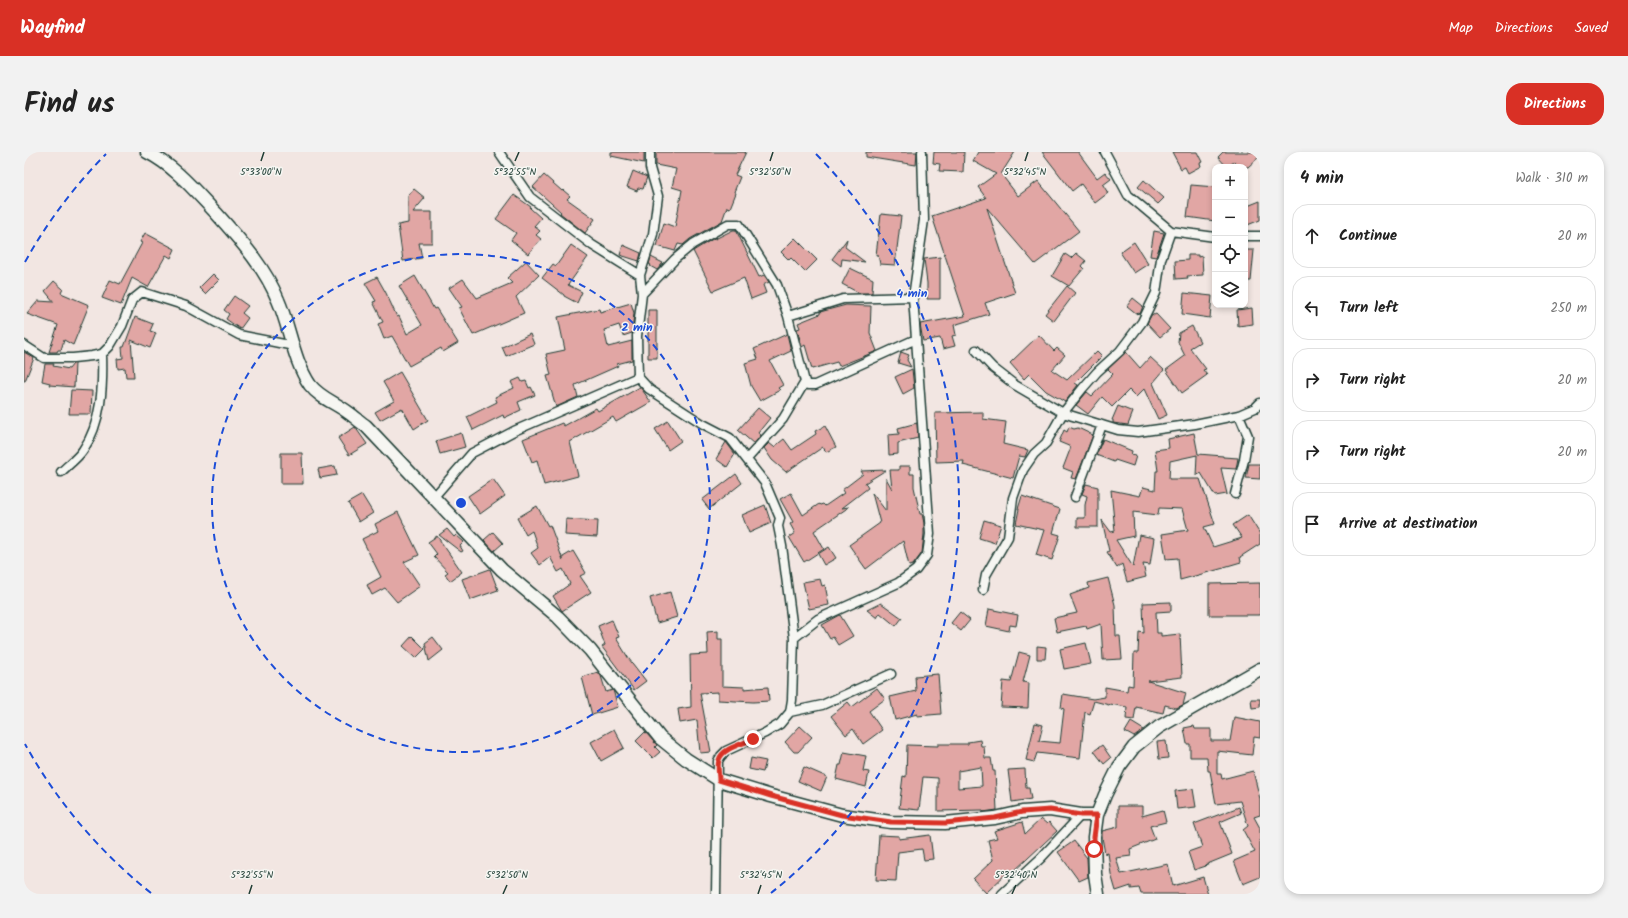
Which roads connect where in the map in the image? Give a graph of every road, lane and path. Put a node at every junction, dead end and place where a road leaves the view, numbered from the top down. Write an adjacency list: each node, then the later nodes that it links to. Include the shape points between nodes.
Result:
1 (147, 152): 16 (street, via 157,157 190,185 243,244 262,270 278,300)
2 (499, 152): 10 (street, via 530,197 592,245)
3 (650, 152): 10 (street, via 650,168 658,196 653,234)
4 (922, 152): 12 (street, via 924,220)
5 (1105, 152): 6 (street, via 1128,194)
6 (1171, 231): 9 (street); 22 (street, via 1160,259 1156,293 1142,322 1120,351 1097,372)
7 (1248, 236): 8 (street)
8 (1260, 236)
9 (1212, 237)
10 (640, 274): 11 (street)
11 (642, 294): 13 (street, via 675,259 694,244 728,224 740,224 777,285); 19 (street, via 637,336)
12 (913, 297): 13 (street, via 843,299); 14 (street)
13 (788, 316): 20 (street)
14 (916, 339): 20 (street, via 815,386); 31 (street, via 930,534 927,555 916,570 898,583 818,619)
15 (24, 345): 18 (street, via 44,358 79,358)
16 (294, 346): 18 (street, via 239,335 186,306 142,292 132,300 122,326); 29 (street, via 302,371 311,386 324,398 349,412 366,426)
17 (976, 350): 22 (street, via 993,368 1015,385)
18 (102, 354): 26 (street, via 96,424 84,450)
19 (638, 377): 25 (street, via 655,393 702,424 730,438); 29 (street, via 514,431 472,453)
20 (806, 382): 25 (street, via 783,419)
21 (1260, 403): 23 (street)
22 (1063, 413): 24 (street); 30 (street, via 1046,443 1034,454 1023,470 1013,498 1008,537 986,575)
23 (1239, 415): 24 (street, via 1138,432); 27 (street, via 1248,436)
24 (1102, 425): 28 (street)
25 (747, 459): 31 (street, via 765,483 780,518 778,526)
26 (62, 472)
27 (1235, 494)
28 (1076, 497)
29 (433, 498): 35 (street, via 502,570 558,617 590,650 660,738 686,759)
30 (984, 590)
31 (794, 638): 34 (street)
32 (1260, 669): 37 (street, via 1159,727 1134,747 1119,767)
33 (890, 674): 34 (street, via 822,705)
34 (790, 712): 35 (street, via 780,724 765,734 726,751 718,761)
35 (719, 780): 36 (street, via 842,815 891,822 945,823 1050,810); 38 (street)
36 (1081, 815): 37 (street); 39 (street)
37 (1097, 815): 40 (street, via 1094,874)
38 (716, 894)
39 (1002, 894)
40 (1098, 894)

